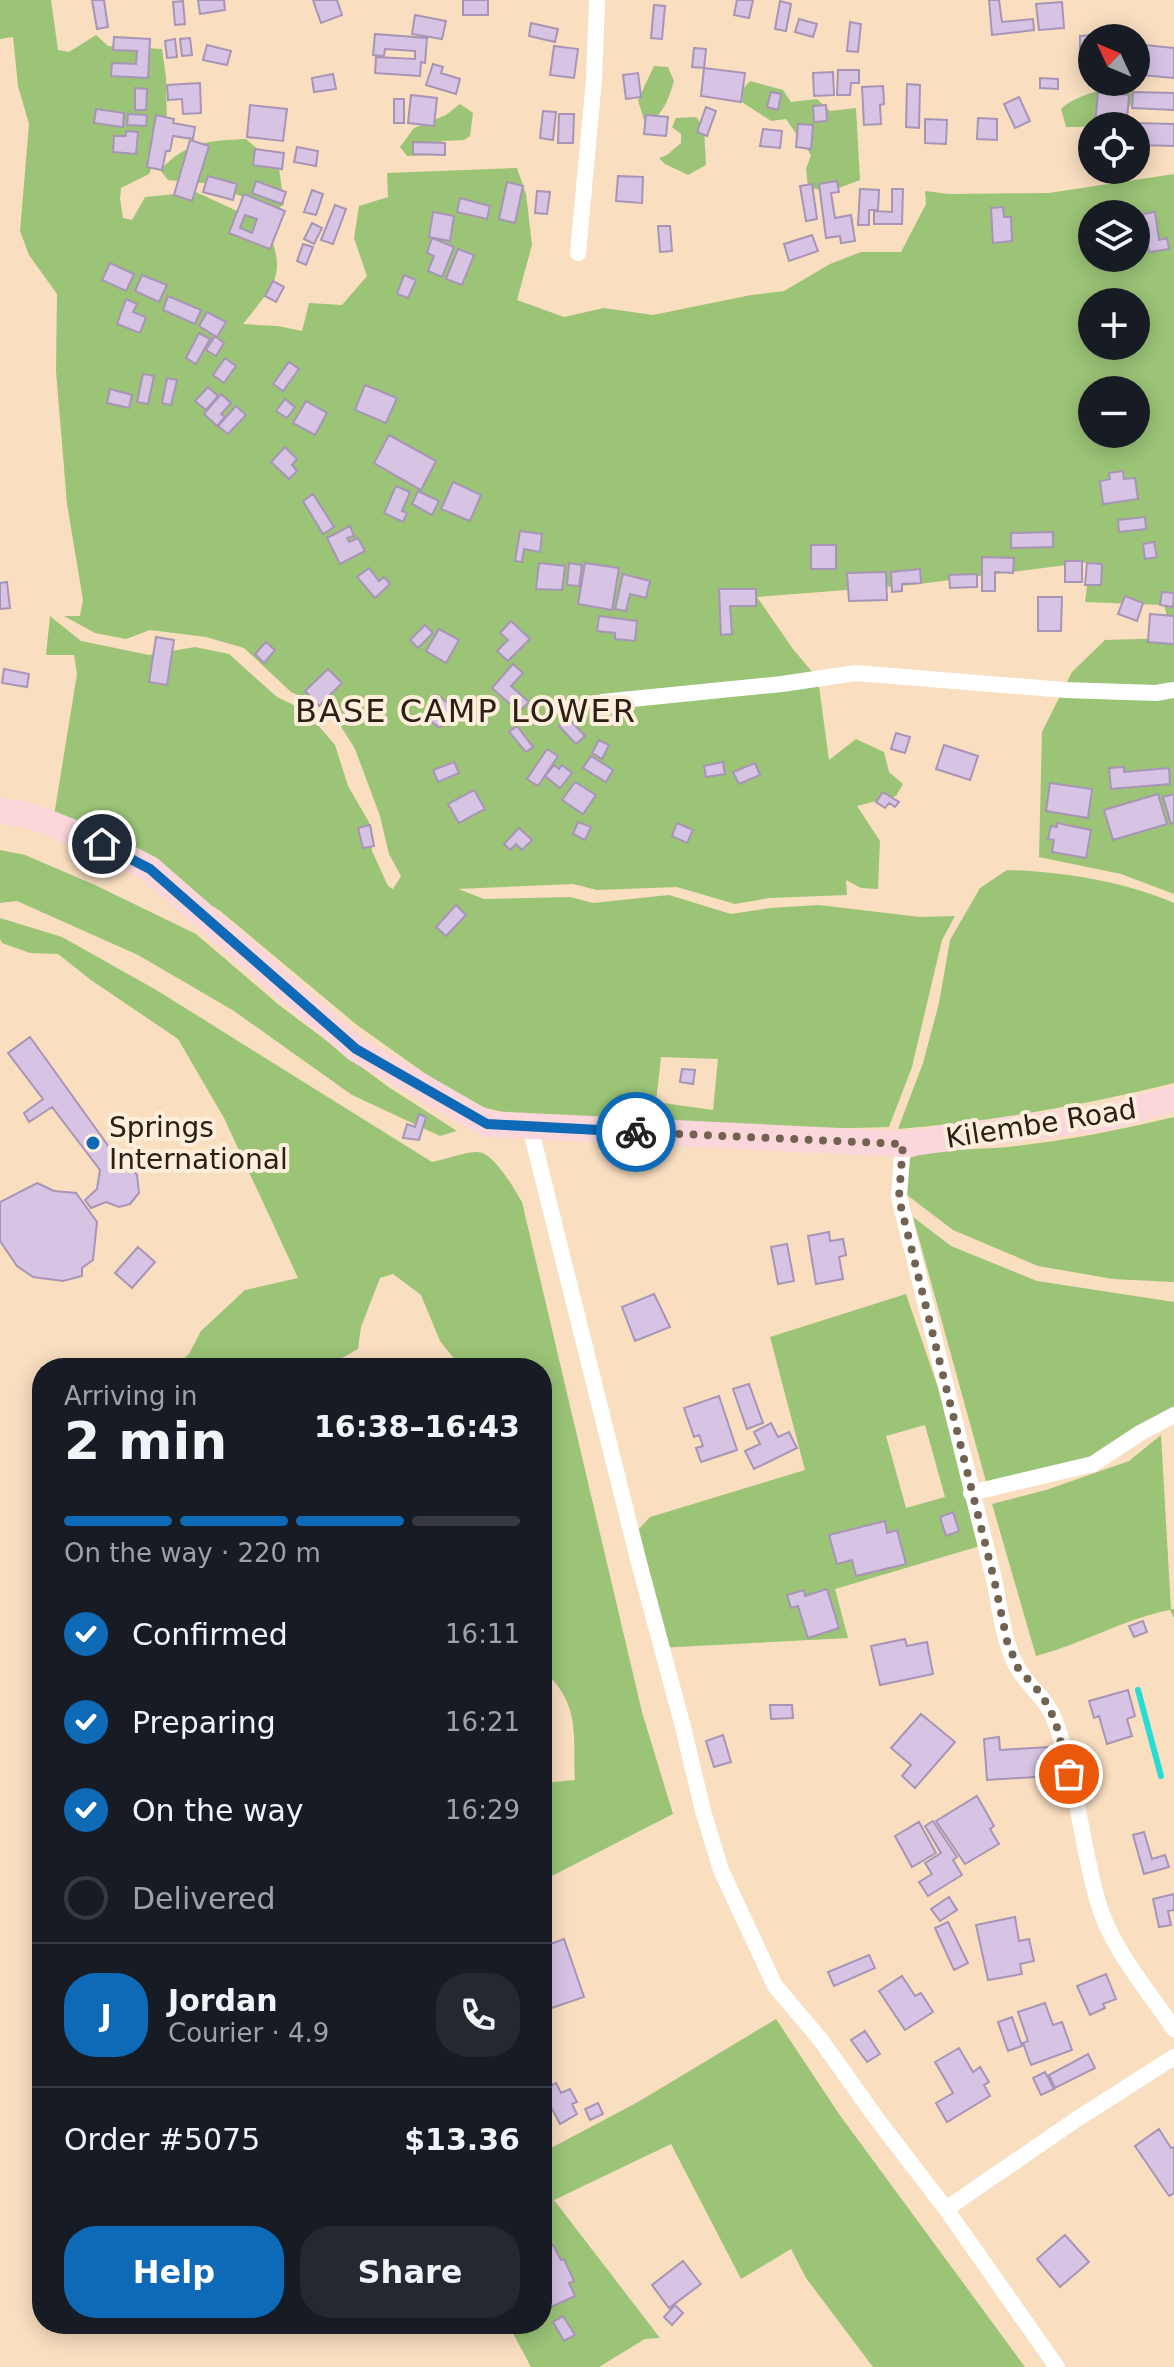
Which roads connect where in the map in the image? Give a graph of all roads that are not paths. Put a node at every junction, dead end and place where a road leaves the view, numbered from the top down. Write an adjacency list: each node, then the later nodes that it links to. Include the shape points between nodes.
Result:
1 (597, 0): 2 (street)
2 (578, 253)
3 (1174, 690): 4 (street, via 1065,690 856,673)
4 (602, 702)
5 (0, 811): 7 (main road, Kilembe Road, via 29,815 150,869 356,1049 487,1124)
6 (1174, 1099): 8 (main road, Kilembe Road, via 1108,1117)
7 (530, 1127): 8 (main road, Kilembe Road); 13 (street, via 721,1870 775,1986)
8 (903, 1144): 10 (street, via 899,1197)
9 (1174, 1415): 10 (street, via 1093,1464)
10 (971, 1493): 11 (street, via 1007,1641 1018,1668 1055,1720 1097,1901 1121,1951)
11 (1174, 2029)
12 (1174, 2057): 13 (street)
13 (946, 2209): 14 (street)
14 (1057, 2367)

